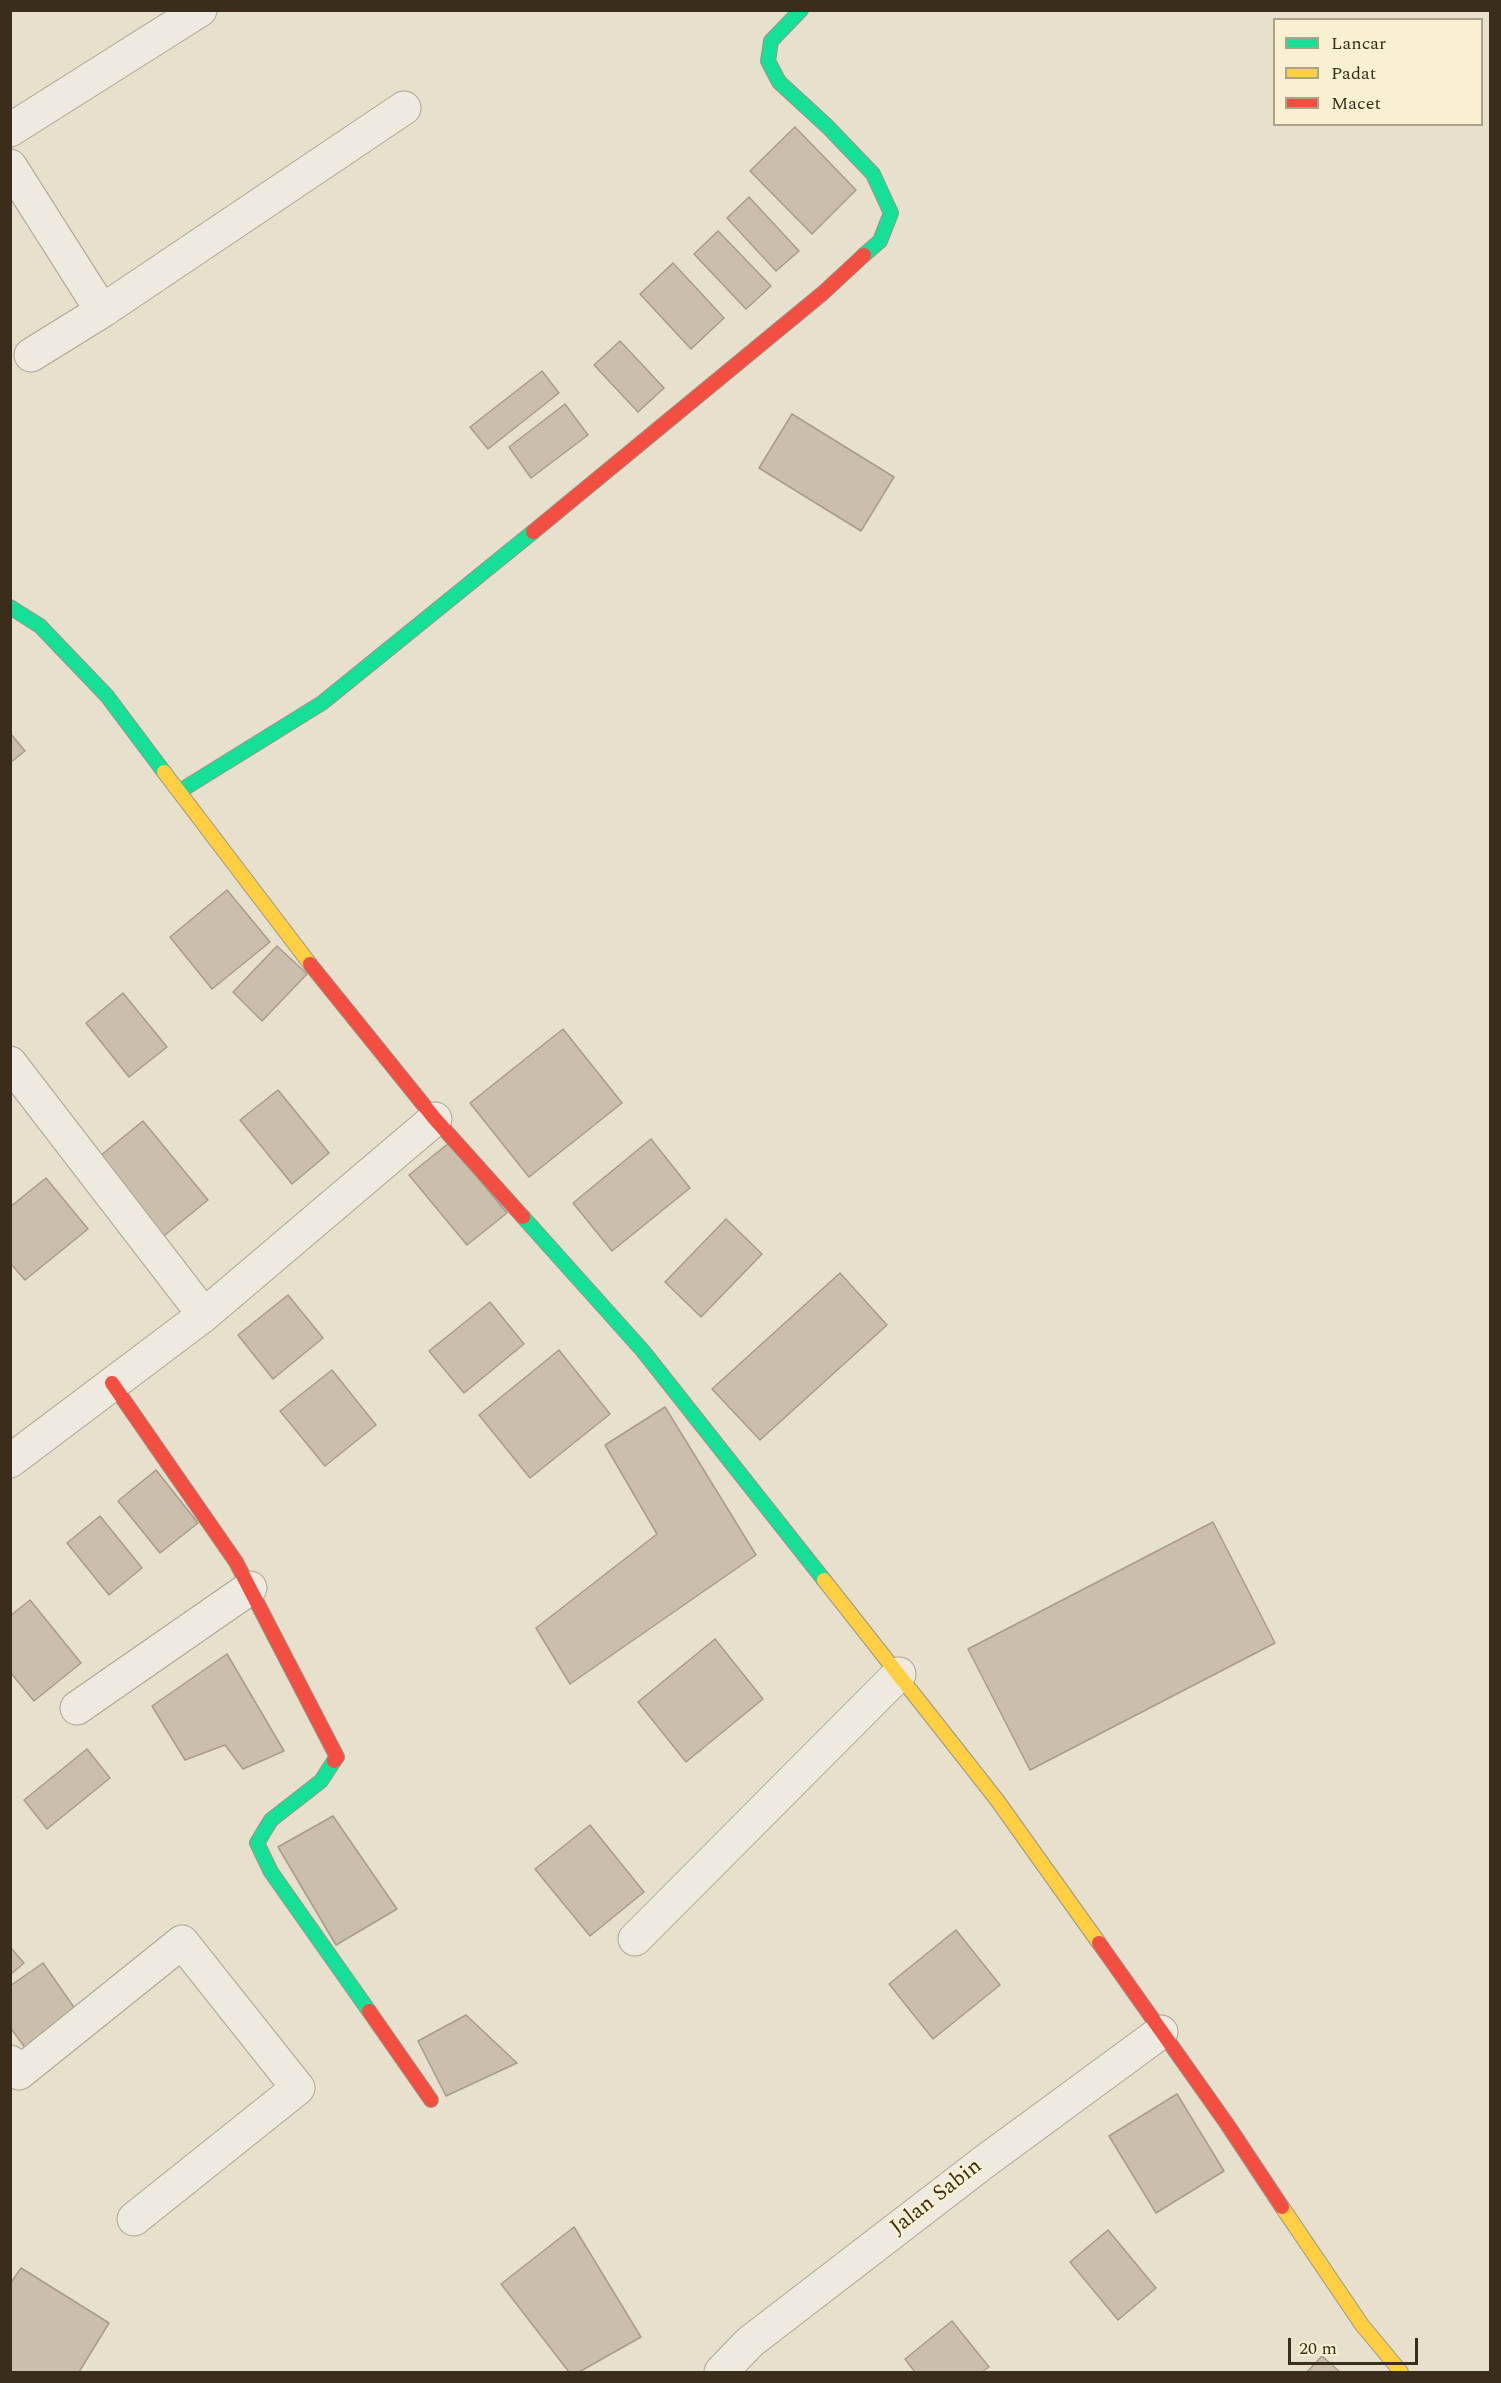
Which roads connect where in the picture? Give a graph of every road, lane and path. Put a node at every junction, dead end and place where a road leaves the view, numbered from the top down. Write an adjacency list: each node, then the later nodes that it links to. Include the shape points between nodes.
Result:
1 (200, 10): 4 (street)
2 (801, 10): 9 (street, via 771,40 768,61 779,82 873,174 891,213 880,241 652,435 322,703)
3 (404, 108): 6 (street)
4 (10, 130)
5 (10, 166): 6 (street)
6 (102, 311): 7 (street)
7 (31, 355)
8 (10, 607): 9 (street, via 40,626 107,696)
9 (180, 791): 11 (street, via 323,981)
10 (10, 1063): 12 (street)
11 (435, 1119): 12 (street); 16 (street, via 644,1351)
12 (204, 1315): 13 (street)
13 (112, 1383): 14 (street); 15 (street)
14 (10, 1461)
15 (250, 1588): 17 (street); 21 (street, via 337,1757 321,1781 271,1820 257,1843 271,1872)
16 (898, 1674): 18 (street); 19 (street, via 997,1800)
17 (76, 1708)
18 (635, 1939)
19 (1161, 2032): 23 (street, Jalan Sabin, via 965,2176 750,2342); 24 (street, via 1362,2325)
20 (10, 2062): 22 (street, via 19,2073 182,1942 291,2079 298,2088)
21 (431, 2100)
22 (134, 2219)
23 (721, 2373)
24 (1401, 2373)

